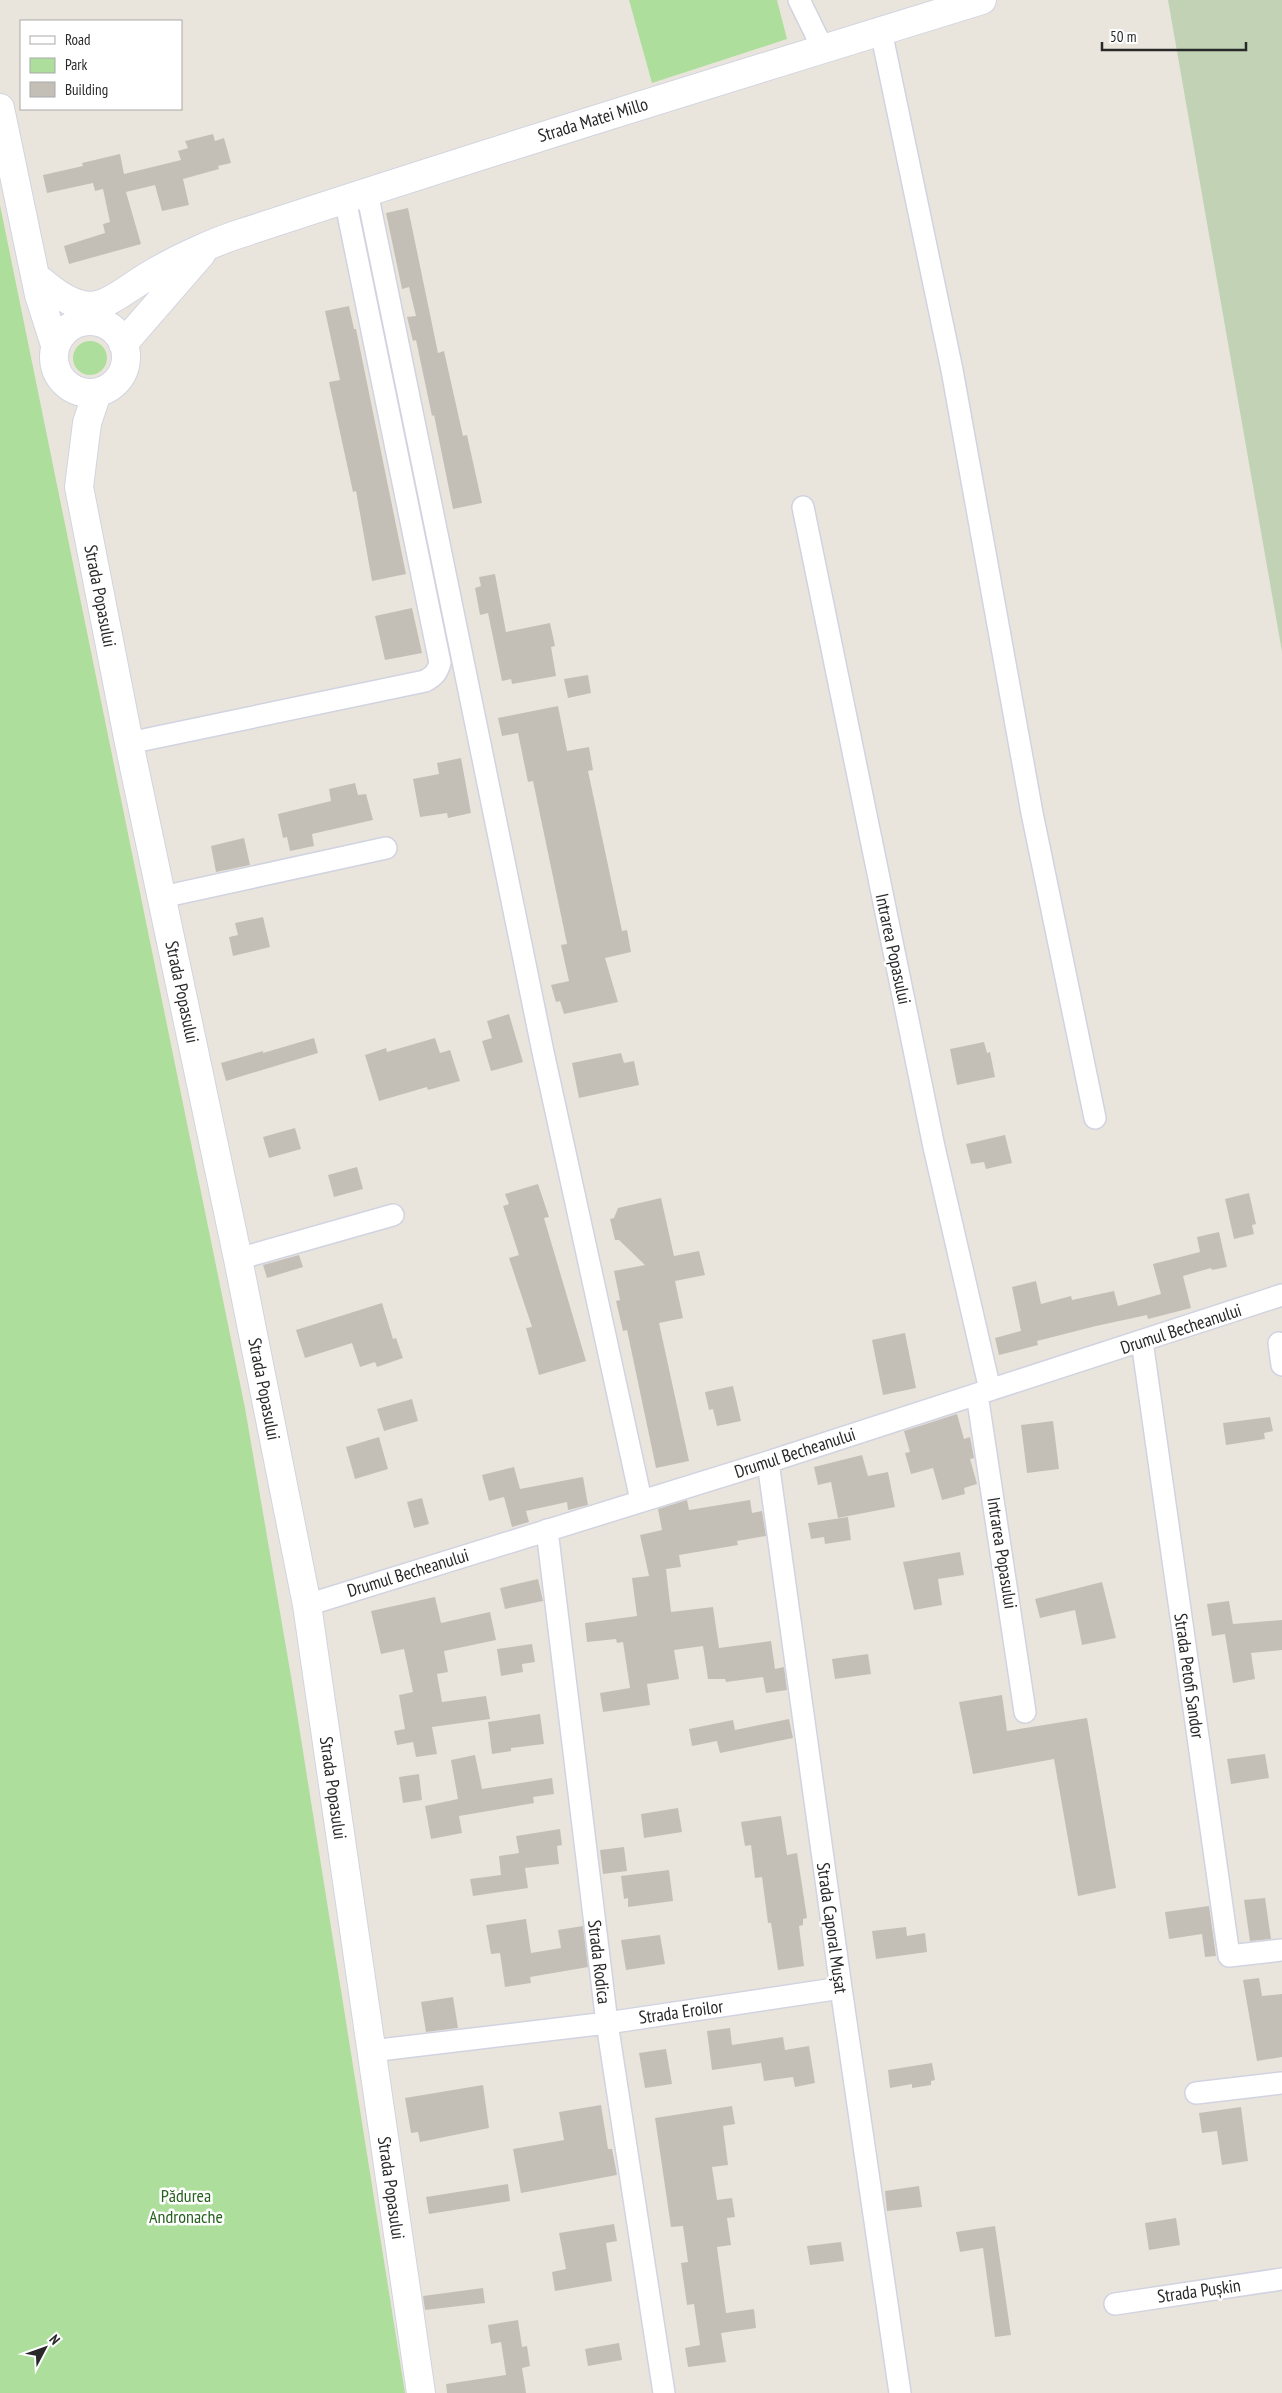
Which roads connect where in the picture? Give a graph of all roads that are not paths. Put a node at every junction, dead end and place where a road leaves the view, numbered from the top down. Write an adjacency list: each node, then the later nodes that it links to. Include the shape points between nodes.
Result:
1 (799, 0): 4 (street)
2 (982, 0): 3 (street, Strada Matei Millo)
3 (881, 31): 4 (street, Strada Matei Millo); 19 (street, via 952,370 1032,813)
4 (823, 49): 6 (street, Strada Matei Millo)
5 (0, 108): 8 (street)
6 (356, 195): 7 (street, Strada Matei Millo, via 237,234); 16 (street, via 440,663 438,669 435,676 425,681); 28 (street)
7 (207, 248): 8 (street, via 166,266 121,296 90,306 68,301); 9 (street); 10 (street)
8 (36, 271): 9 (street, via 65,315); 11 (street, via 43,310)
9 (92, 323): 10 (street, via 112,328); 11 (street, via 62,332)
10 (123, 344): 13 (street, via 126,357 123,374 111,386)
11 (55, 345): 12 (street, via 57,371)
12 (69, 387): 13 (street, via 83,394); 14 (street, via 72,458)
13 (97, 393): 14 (street, Strada Popasului, via 85,431)
14 (79, 488): 16 (street, Strada Popasului)
15 (803, 507): 26 (street, Intrarea Popasului)
16 (129, 743): 18 (street, Strada Popasului)
17 (386, 848): 18 (street)
18 (162, 897): 21 (street, Strada Popasului)
19 (1095, 1118)
20 (392, 1215): 21 (street)
21 (238, 1259): 30 (street, Strada Popasului)
22 (1282, 1295): 23 (street, Drumul Becheanului)
23 (1142, 1342): 26 (street, Drumul Becheanului); 32 (street, Strada Petofi Sandor, via 1229,1956)
24 (1279, 1343): 25 (street)
25 (1282, 1365)
26 (984, 1392): 27 (street, Drumul Becheanului); 31 (street, Intrarea Popasului)
27 (768, 1462): 28 (street, Drumul Becheanului); 33 (street, Strada Caporal Mușat)
28 (641, 1500): 29 (street, Drumul Becheanului)
29 (547, 1530): 30 (street, Drumul Becheanului); 34 (street, Strada Rodica)
30 (307, 1605): 35 (street, Strada Popasului)
31 (1025, 1712)
32 (1282, 1950)
33 (840, 1988): 34 (street, Strada Eroilor); 42 (street, Strada Caporal Mușat)
34 (607, 2023): 35 (street, Strada Eroilor); 41 (street, Strada Rodica)
35 (371, 2051): 40 (street, Strada Popasului)
36 (1282, 2083): 37 (street)
37 (1196, 2093)
38 (1282, 2279): 39 (street, Strada Pușkin)
39 (1116, 2304)
40 (421, 2393)
41 (664, 2393)
42 (900, 2393)

